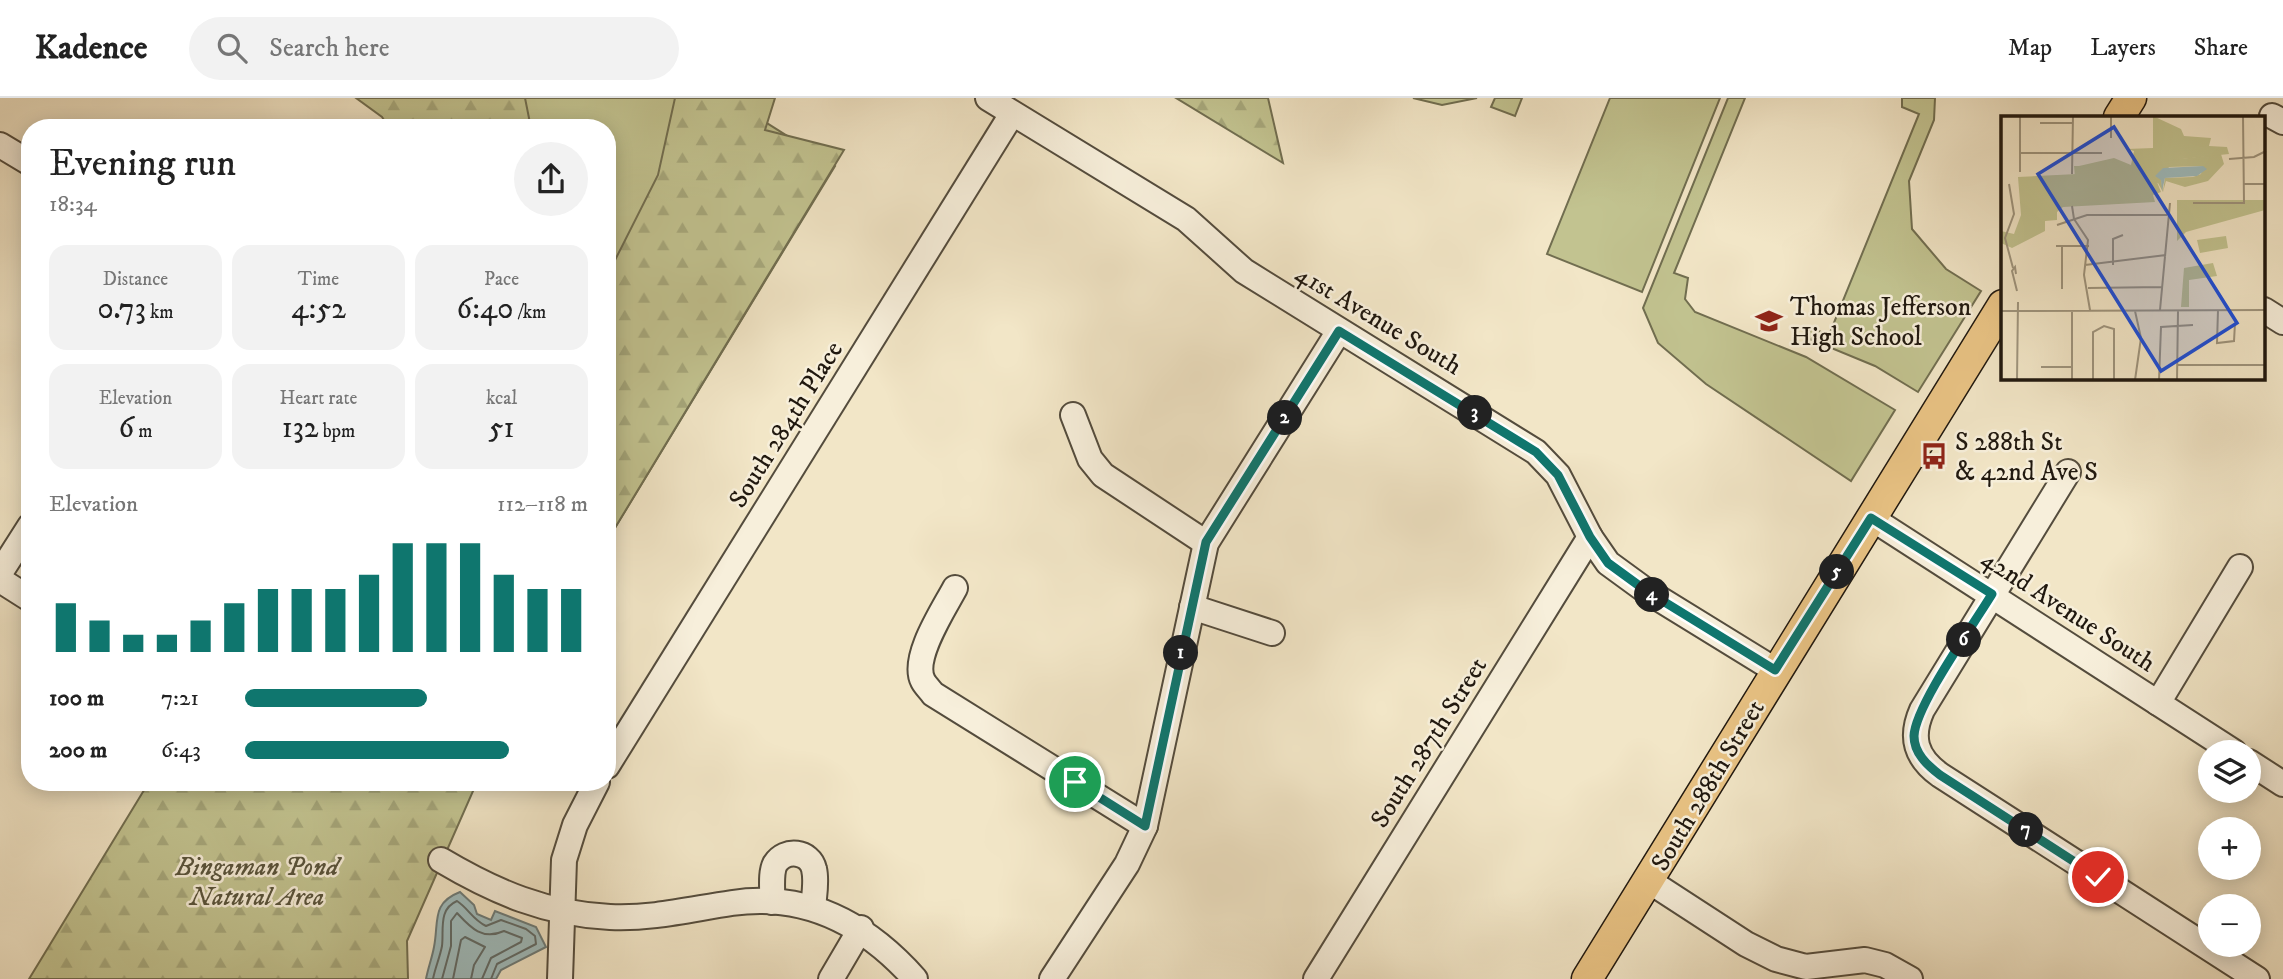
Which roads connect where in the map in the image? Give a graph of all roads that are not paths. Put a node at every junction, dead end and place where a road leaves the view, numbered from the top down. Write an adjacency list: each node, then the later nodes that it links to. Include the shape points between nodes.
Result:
1 (988, 98): 3 (street, 41st Avenue South)
2 (2131, 98): 4 (main road)
3 (1012, 114): 10 (street, 41st Avenue South, via 1186,219 1244,271); 28 (street, South 284th Place)
4 (2120, 116)
5 (0, 145): 6 (street)
6 (21, 158)
7 (2001, 308): 13 (main road, South 288th Street)
8 (2266, 311): 9 (street)
9 (2283, 322)
10 (1339, 331): 14 (street, 41st Avenue South, via 1536,452 1558,475); 16 (street)
11 (1073, 415): 16 (street, via 1090,459 1103,475)
12 (2068, 472): 22 (street)
13 (1871, 518): 22 (street, 42nd Avenue South); 25 (main road, South 288th Street)
14 (1590, 537): 25 (street, 41st Avenue South, via 1622,575); 43 (street, South 287th Street)
15 (21, 540): 18 (street)
16 (1206, 542): 23 (street)
17 (2240, 567): 26 (street)
18 (0, 573)
19 (0, 580): 21 (street)
20 (955, 588): 32 (street, via 924,648 920,666 922,680 933,694)
21 (21, 593)
22 (1992, 594): 26 (street, 42nd Avenue South); 46 (street, via 1916,723 1915,743 1923,761)
23 (1192, 607): 24 (street); 32 (street)
24 (1272, 633)
25 (1775, 670): 34 (main road, South 288th Street)
26 (2158, 704): 27 (street, 42nd Avenue South)
27 (2215, 740)
28 (616, 752)
29 (2261, 770): 30 (street)
30 (2283, 784)
31 (592, 791): 37 (street, via 564,860)
32 (1145, 826): 42 (street, via 1127,864)
33 (440, 860): 37 (street, via 506,896)
34 (1649, 881): 44 (main road, South 288th Street); 45 (street, via 1776,959 1806,967 1865,960)
35 (772, 902): 36 (street); 36 (street, via 775,864 781,857 797,853 814,869); 37 (street, via 666,915 611,917)
36 (813, 908): 38 (street)
37 (563, 912): 39 (street)
38 (861, 928): 40 (street); 41 (street)
39 (560, 979)
40 (831, 979)
41 (915, 979)
42 (1052, 979)
43 (1317, 979)
44 (1587, 979)
45 (1910, 979)
46 (2257, 979)

